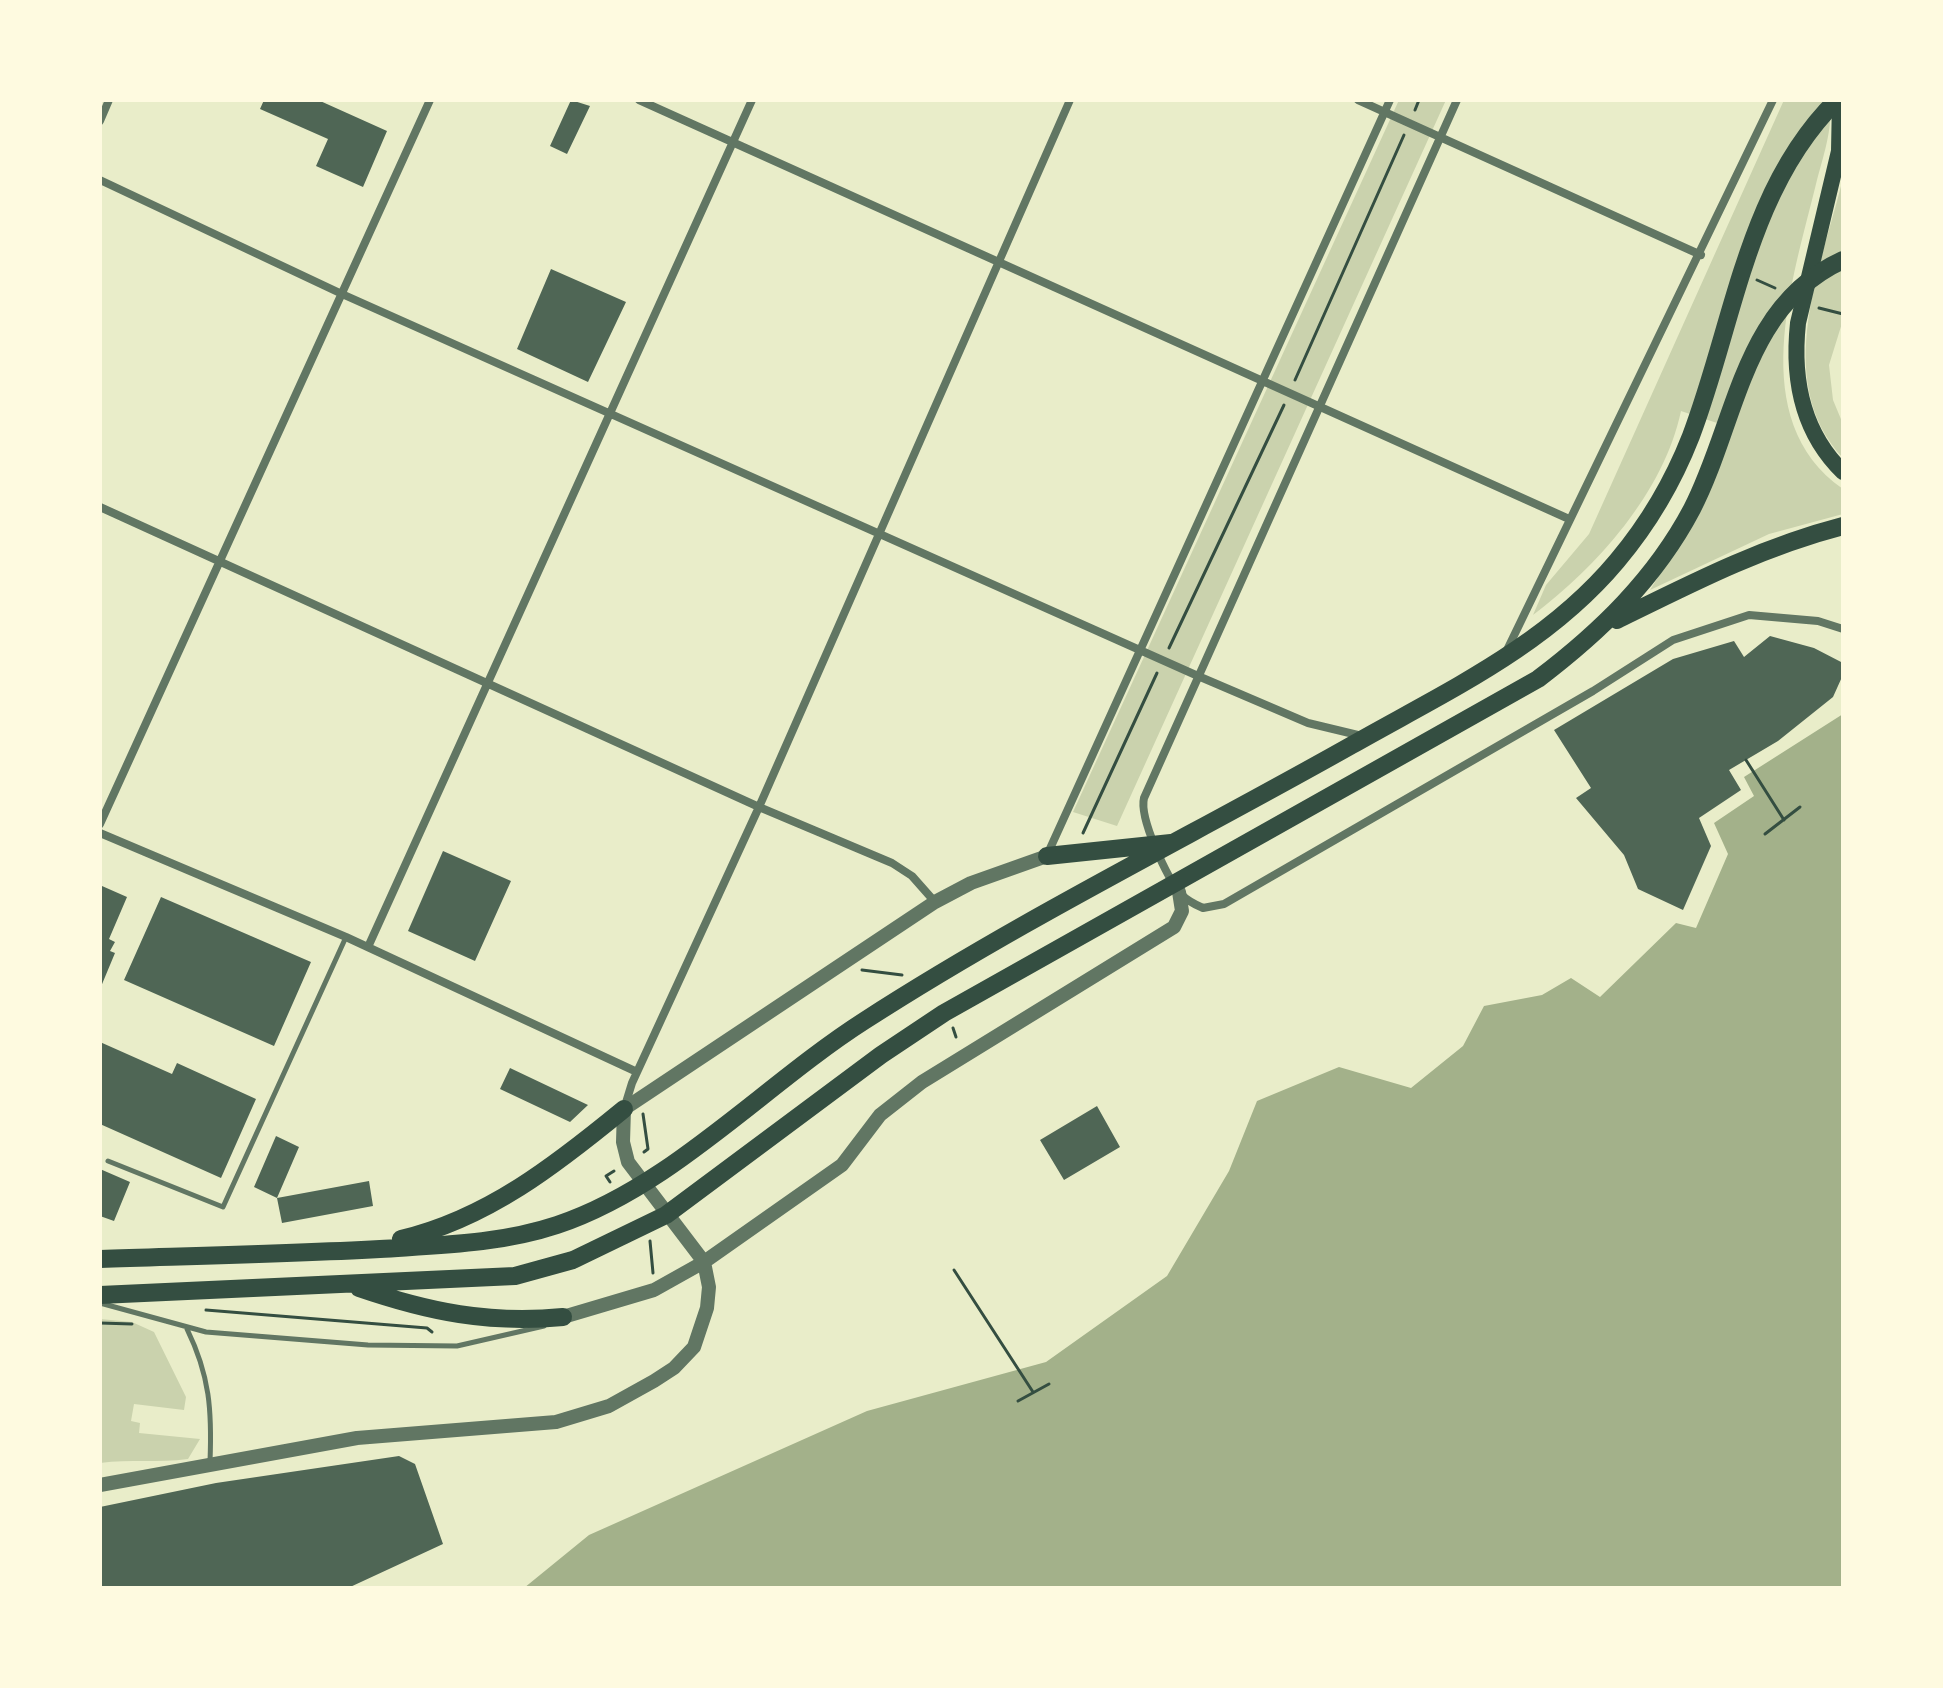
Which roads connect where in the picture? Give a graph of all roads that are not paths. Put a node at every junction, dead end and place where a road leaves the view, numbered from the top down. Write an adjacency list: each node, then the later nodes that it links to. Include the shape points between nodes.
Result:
1 (109, 100): 12 (street)
2 (430, 100): 19 (street)
3 (639, 100): 14 (street)
4 (752, 100): 14 (street)
5 (1070, 100): 17 (street)
6 (1358, 100): 11 (street)
7 (1390, 100): 11 (street)
8 (1457, 100): 13 (street)
9 (1773, 100): 16 (street)
10 (1838, 100): 23 (main road, via 1839,151 1795,346 1808,422 1825,454); 32 (highway, via 1815,121 1780,177 1699,410 1665,491 1641,532 1568,612)
11 (1384, 112): 13 (street); 20 (street)
12 (100, 121)
13 (1441, 136): 16 (street); 21 (street)
14 (732, 143): 17 (street); 22 (street)
15 (100, 180): 19 (street)
16 (1701, 255): 25 (street)
17 (998, 259): 20 (street); 27 (street)
18 (1843, 260): 29 (highway, via 1814,277 1780,311 1748,360 1685,520 1640,586)
19 (342, 294): 22 (street); 28 (street)
20 (1265, 382): 21 (street); 31 (street)
21 (1319, 406): 25 (street); 33 (street)
22 (609, 412): 27 (street); 34 (street)
23 (1843, 472)
24 (100, 507): 28 (street)
25 (1569, 519): 32 (street)
26 (1843, 526): 29 (highway, via 1788,540 1710,572)
27 (878, 532): 31 (street); 36 (street)
28 (220, 561): 34 (street); 37 (street)
29 (1601, 628): 41 (highway, via 1538,679)
30 (1843, 629): 41 (street, via 1818,621 1749,615 1673,640 1224,904 1203,908)
31 (1141, 648): 33 (street); 40 (street)
32 (1501, 662): 35 (highway)
33 (1198, 676): 35 (street, via 1308,723); 39 (street, via 1142,806)
34 (490, 685): 36 (street); 44 (street)
35 (1367, 737): 39 (highway, via 1178,843)
36 (759, 807): 42 (street, via 892,863); 45 (street)
37 (100, 824)
38 (100, 833): 43 (street)
39 (1156, 848): 40 (highway); 41 (street); 48 (highway, via 860,1024)
40 (1047, 856): 42 (street)
41 (1177, 888): 49 (highway, via 917,1031); 52 (street, via 1182,911 1174,927 922,1082 880,1115 842,1165)
42 (935, 902): 46 (street)
43 (346, 937): 44 (street); 47 (lane, via 223,1207)
44 (368, 947): 45 (street)
45 (637, 1072): 46 (street)
46 (624, 1109): 48 (street, via 625,1154); 50 (highway, via 504,1198 418,1235)
47 (108, 1161)
48 (643, 1184): 49 (street); 50 (highway, via 565,1222 503,1239)
49 (666, 1215): 52 (street); 53 (highway, via 573,1260 515,1276)
50 (351, 1250): 51 (highway)
51 (100, 1259)
52 (704, 1262): 56 (street, via 654,1290); 58 (street, via 709,1300 694,1347 674,1368 609,1406 525,1427 403,1432)
53 (349, 1284): 54 (highway); 56 (highway, via 421,1309 466,1316)
54 (100, 1295)
55 (100, 1303): 57 (lane)
56 (563, 1317): 57 (lane, via 531,1331 457,1346 368,1345)
57 (186, 1328): 58 (lane, via 200,1355 212,1407)
58 (210, 1464): 59 (street)
59 (100, 1485)

